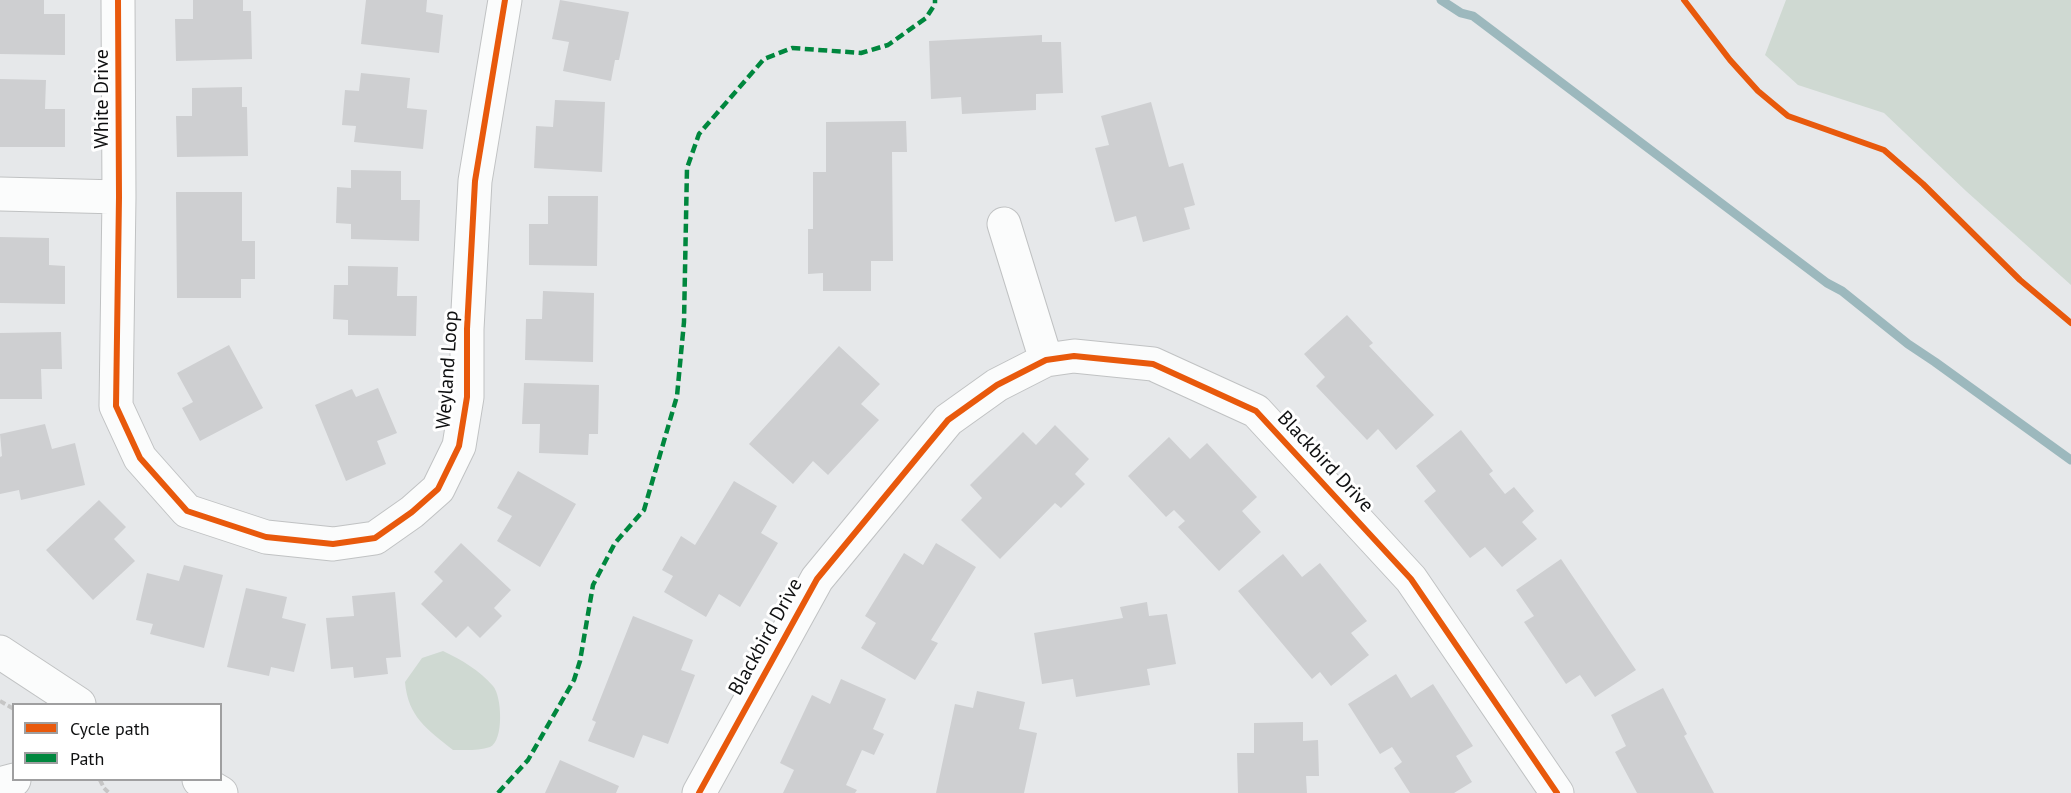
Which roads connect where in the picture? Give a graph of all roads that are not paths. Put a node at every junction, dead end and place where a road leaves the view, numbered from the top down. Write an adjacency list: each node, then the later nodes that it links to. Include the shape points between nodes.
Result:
1 (118, 0): 4 (street, White Drive)
2 (505, 0): 4 (street, Weyland Loop, via 475,181 467,397 459,446 438,489 375,538 333,544 266,537 187,511 140,458 116,406)
3 (0, 194): 4 (street)
4 (119, 197)
5 (1004, 224): 6 (street)
6 (1046, 360): 11 (street, Blackbird Drive, via 997,385 948,420 817,579); 12 (street, Blackbird Drive, via 1074,356 1154,364 1256,411 1411,579)
7 (0, 652): 8 (street)
8 (76, 703)
9 (201, 781): 10 (street)
10 (221, 793)
11 (699, 793)
12 (1557, 793)

